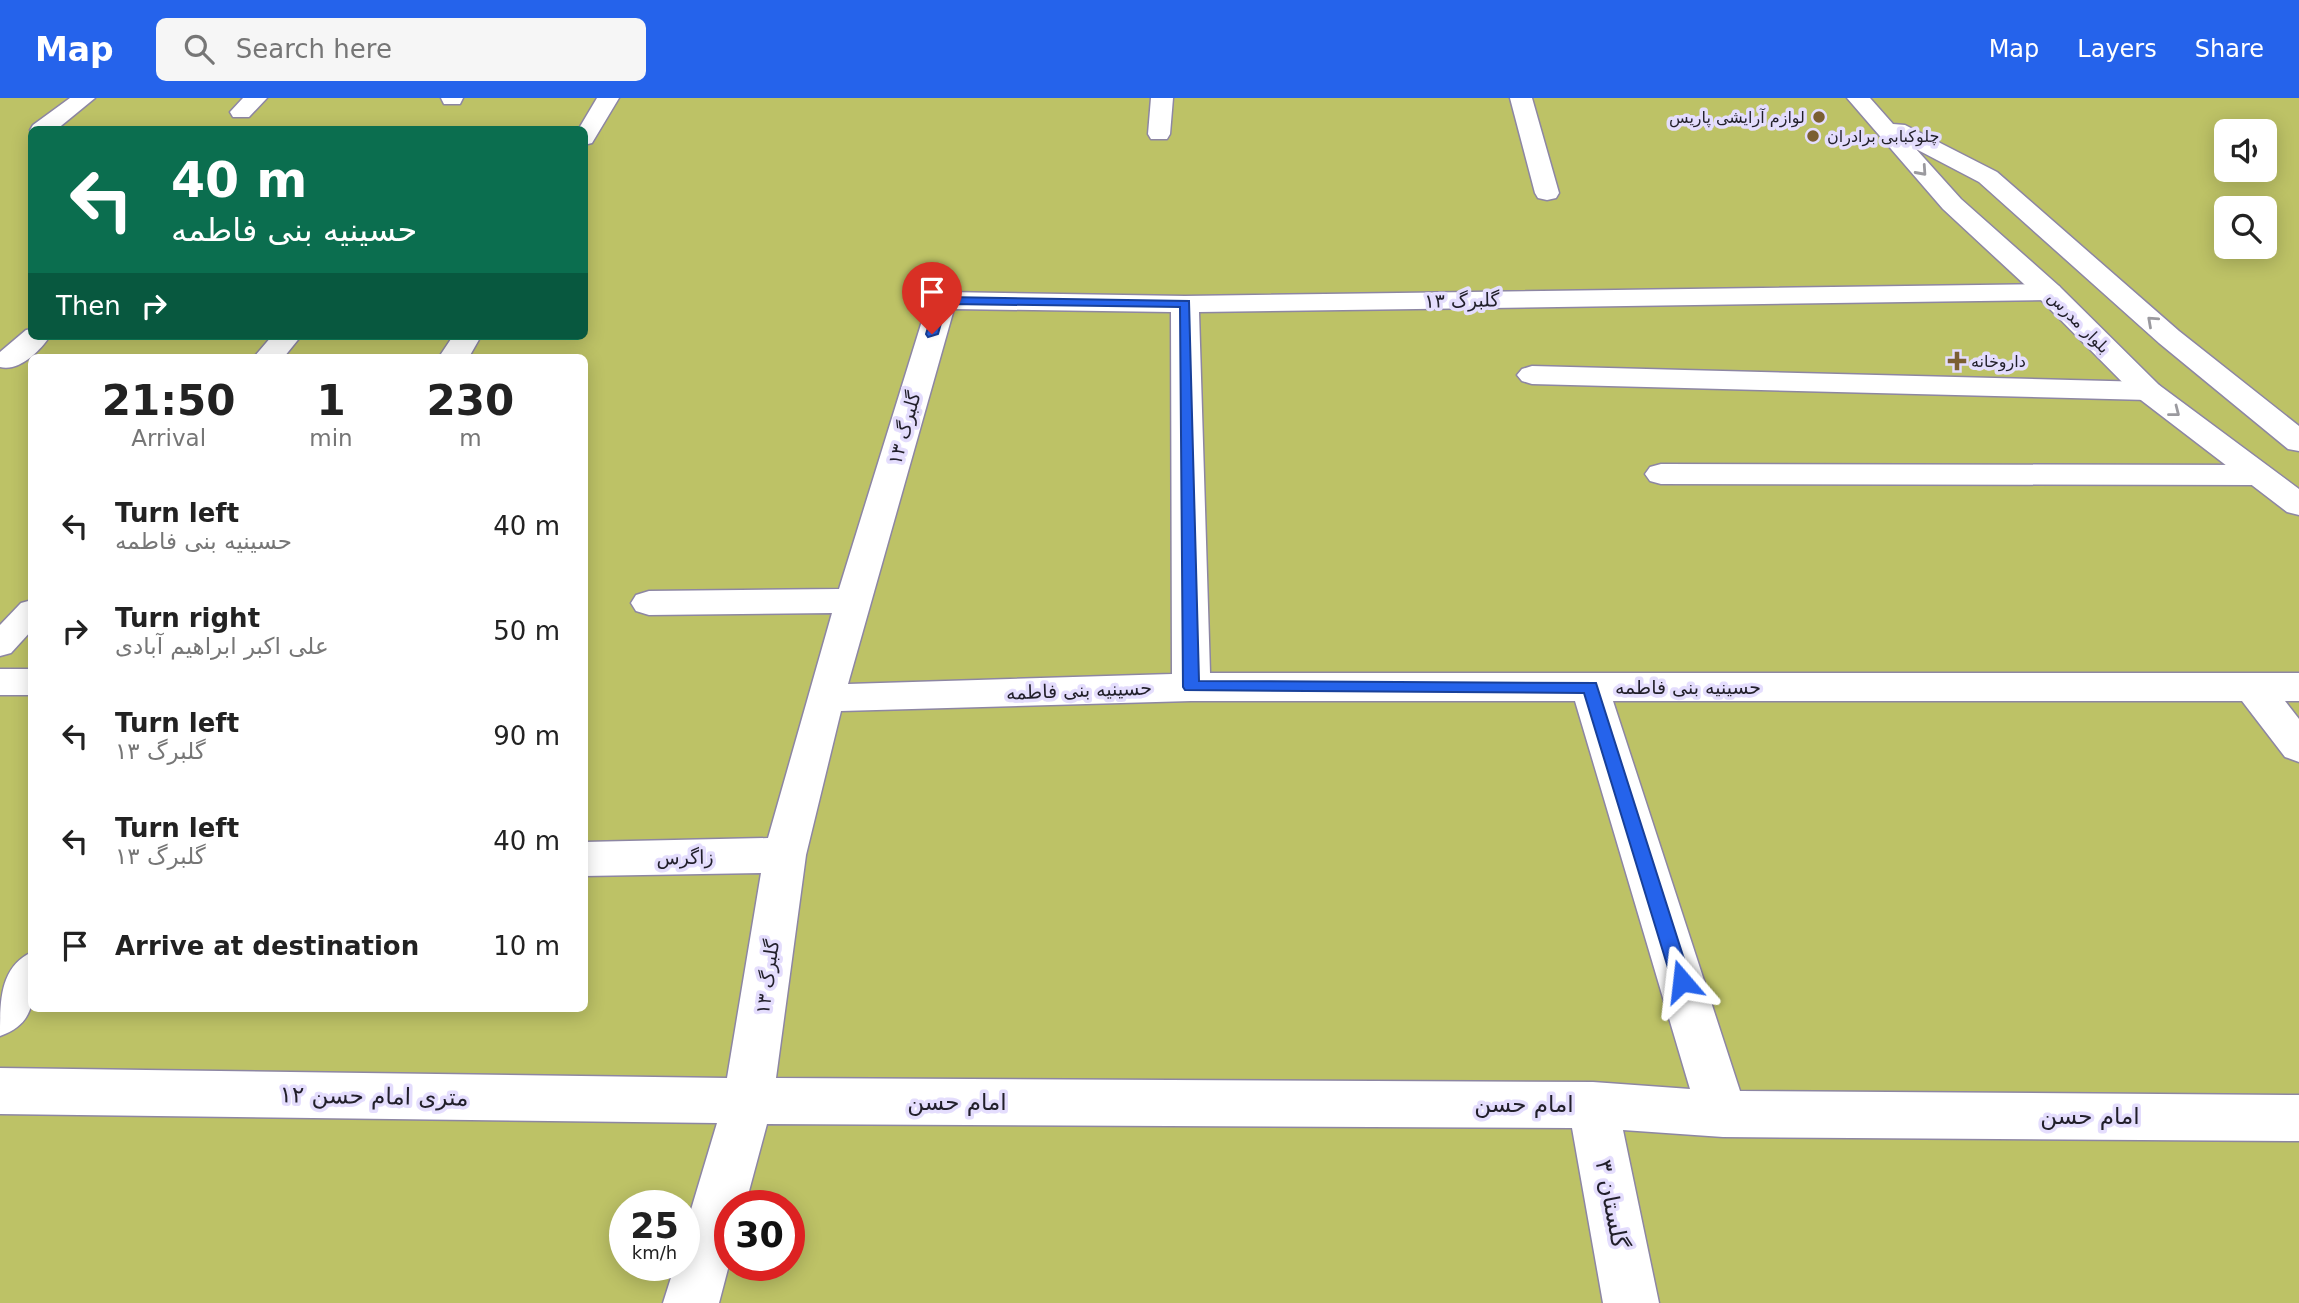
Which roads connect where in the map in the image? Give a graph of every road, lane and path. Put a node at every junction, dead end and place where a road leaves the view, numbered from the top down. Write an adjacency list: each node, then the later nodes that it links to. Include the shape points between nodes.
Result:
1 (84, 98): 7 (street)
2 (608, 98): 8 (street)
3 (1162, 98): 9 (street)
4 (1521, 98): 10 (street)
5 (1858, 98): 6 (street, بلوار مدرس)
6 (1876, 120): 11 (street, بلوار مدرس, one-way to 11, via 1952,204); 19 (street, بلوار مدرس, one-way to 6, via 2169,337 1989,177)
7 (46, 126)
8 (588, 131)
9 (1159, 134)
10 (1547, 193)
11 (2049, 292): 12 (street, گلبرگ ۱۳); 18 (street, بلوار مدرس)
12 (1185, 304): 23 (street, گلبرگ ۱۳, via 946,300); 29 (street)
13 (32, 340): 16 (street)
14 (284, 340): 15 (street)
15 (272, 354)
16 (13, 360)
17 (1532, 375): 18 (street)
18 (2148, 391): 21 (street, بلوار مدرس, one-way to 21)
19 (2299, 442)
20 (1661, 474): 21 (street)
21 (2256, 475): 22 (street, بلوار مدرس)
22 (2299, 505)
23 (853, 601): 24 (street); 33 (street, گلبرگ ۱۳)
24 (649, 603)
25 (28, 614): 26 (lane)
26 (0, 645)
27 (0, 682): 28 (street)
28 (28, 682)
29 (1191, 687): 30 (street, حسینیه بنی فاطمه); 33 (street, حسینیه بنی فاطمه)
30 (1590, 687): 31 (street, حسینیه بنی فاطمه); 42 (street)
31 (2253, 687): 32 (street, حسینیه بنی فاطمه); 34 (street)
32 (2299, 687)
33 (825, 698): 35 (street, گلبرگ ۱۳)
34 (2299, 747)
35 (785, 855): 36 (street, زاگرس); 40 (street, گلبرگ ۱۳)
36 (588, 859)
37 (28, 978): 38 (street)
38 (0, 1016)
39 (0, 1091): 40 (street, ۱۲ متری امام حسن)
40 (748, 1101): 41 (street, امام حسن); 44 (street, گلبرگ ۱۳)
41 (1593, 1105): 42 (street, امام حسن); 45 (street, گلستان ۳)
42 (1723, 1114): 43 (street, امام حسن)
43 (2299, 1118)
44 (691, 1303)
45 (1631, 1303)

